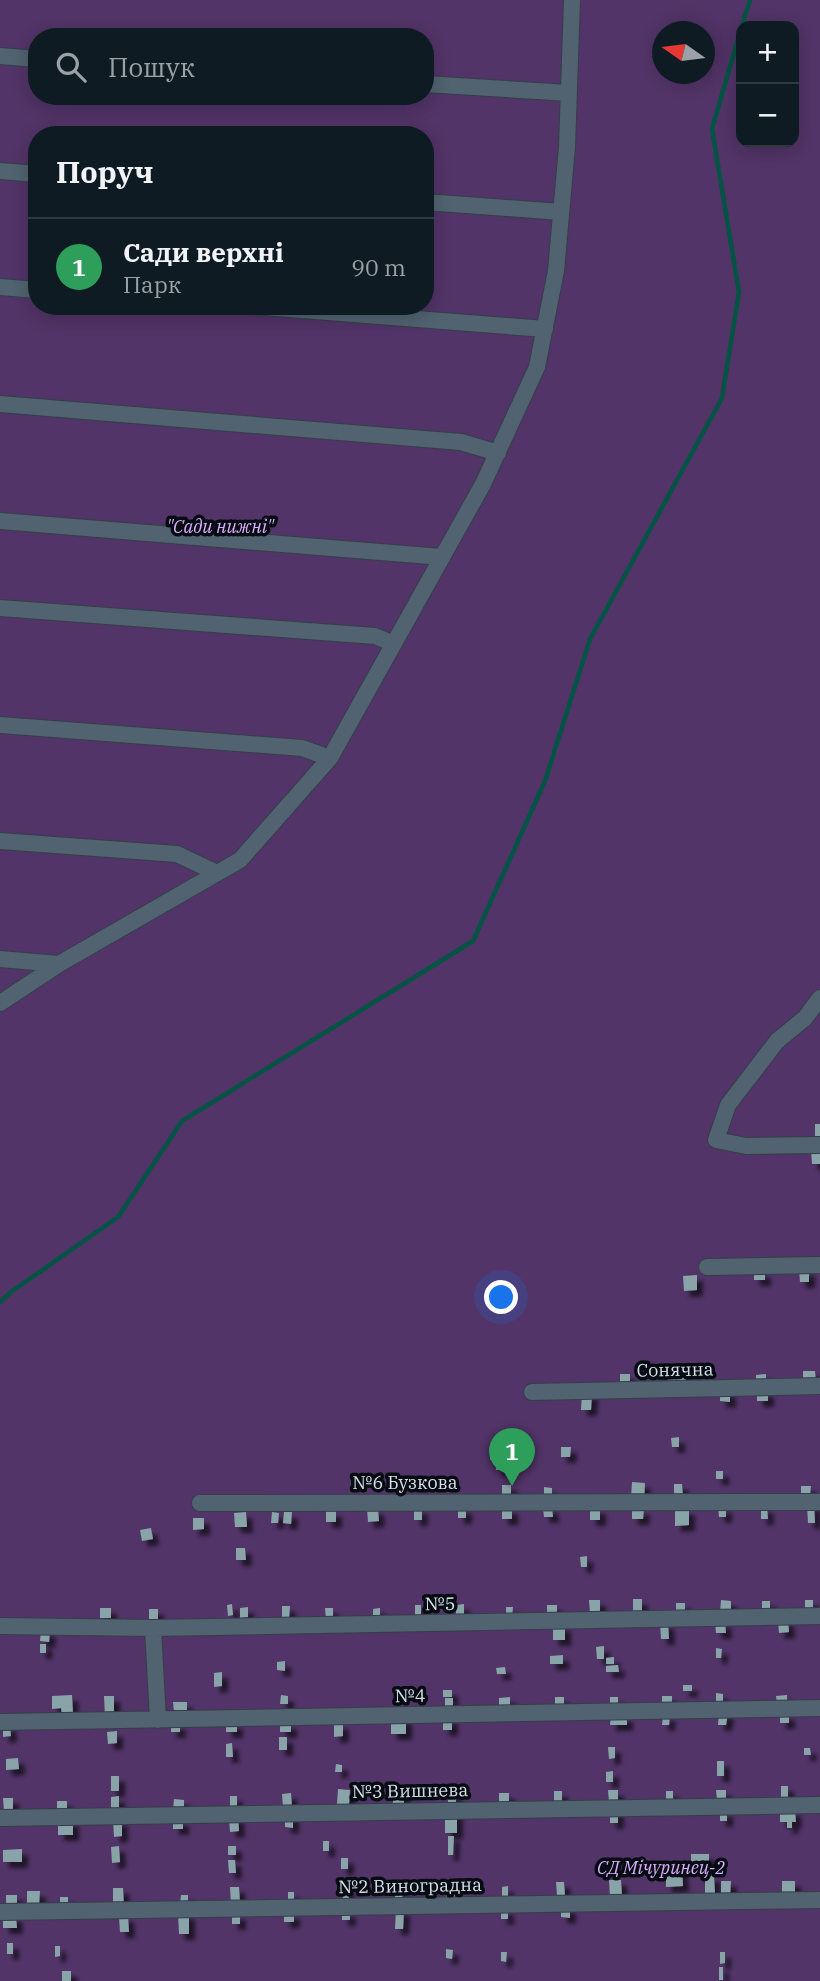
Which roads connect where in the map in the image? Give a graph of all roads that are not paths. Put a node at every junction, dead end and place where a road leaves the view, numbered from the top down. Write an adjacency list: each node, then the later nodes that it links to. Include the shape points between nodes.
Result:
1 (572, 0): 5 (lane)
2 (0, 56): 3 (lane)
3 (28, 58)
4 (434, 85): 5 (lane)
5 (569, 93): 9 (lane)
6 (0, 171): 7 (lane)
7 (28, 173)
8 (434, 203): 9 (lane)
9 (561, 212): 13 (lane)
10 (0, 287): 11 (lane)
11 (28, 289)
12 (365, 315): 13 (lane)
13 (545, 329): 15 (lane, via 537,368)
14 (0, 404): 15 (lane, via 461,442)
15 (498, 453): 17 (lane)
16 (0, 521): 17 (lane)
17 (442, 557): 19 (lane)
18 (0, 608): 19 (lane, via 375,636)
19 (394, 644): 21 (lane)
20 (0, 725): 21 (lane, via 302,748)
21 (330, 758): 23 (lane, via 240,860)
22 (0, 841): 23 (lane, via 177,854)
23 (217, 873): 25 (lane)
24 (0, 959): 25 (lane)
25 (59, 964): 27 (lane)
26 (820, 998): 28 (lane)
27 (0, 1003)
28 (813, 1020): 29 (lane, via 777,1041 728,1105 716,1140 746,1146)
29 (820, 1145)
30 (820, 1265): 31 (lane)
31 (707, 1267)
32 (820, 1385): 33 (lane, Сонячна)
33 (532, 1392)
34 (820, 1502): 35 (lane, №6 Бузкова)
35 (200, 1503)
36 (820, 1616): 38 (lane, №5)
37 (0, 1626): 38 (lane, №5)
38 (153, 1628): 40 (lane)
39 (820, 1708): 40 (lane, №4)
40 (158, 1720): 41 (lane, №4)
41 (0, 1723)
42 (820, 1805): 43 (lane, №3 Вишнева)
43 (0, 1818)
44 (820, 1900): 45 (lane, №2 Виноградна)
45 (0, 1912)

